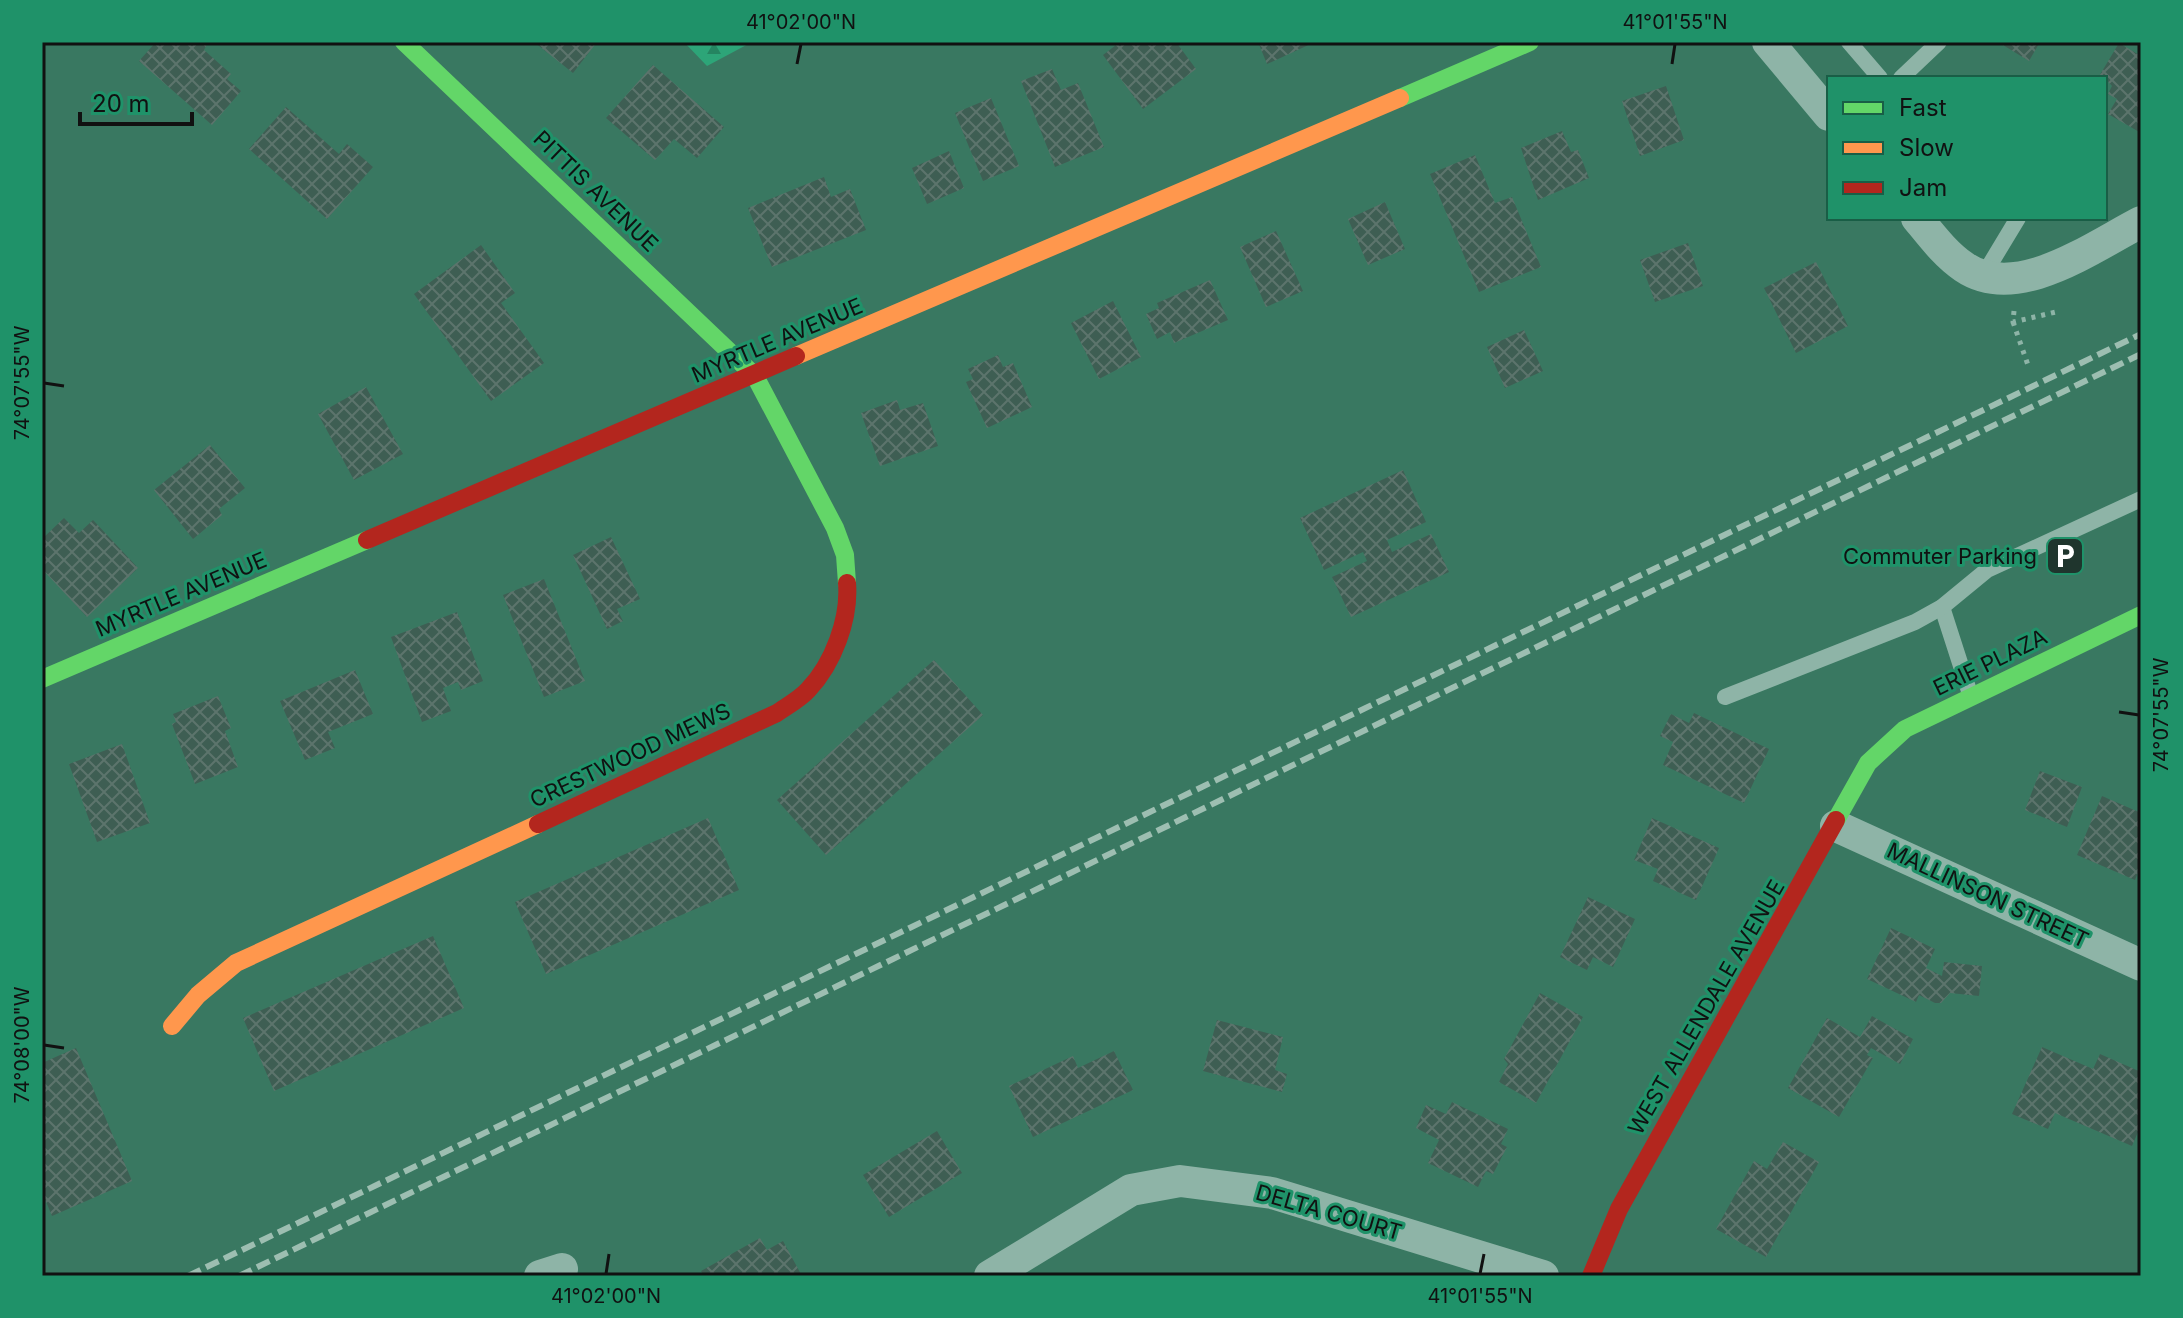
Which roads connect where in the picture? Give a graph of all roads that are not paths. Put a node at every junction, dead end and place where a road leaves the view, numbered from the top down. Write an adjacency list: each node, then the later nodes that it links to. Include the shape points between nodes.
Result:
1 (404, 42): 13 (street, PITTIS AVENUE)
2 (1530, 42): 13 (street, MYRTLE AVENUE)
3 (1768, 42): 8 (street)
4 (1849, 42): 6 (lane)
5 (1939, 42): 7 (lane)
6 (1878, 76)
7 (1903, 76)
8 (1827, 113)
9 (1919, 220): 12 (street, via 1948,254)
10 (2017, 220): 12 (lane)
11 (2141, 222): 12 (street, via 2018,280)
12 (1983, 276)
13 (755, 376): 17 (street, MYRTLE AVENUE); 23 (street, CRESTWOOD MEWS, via 845,555 848,591 843,626 808,690 777,713 236,963)
14 (2141, 499): 15 (lane, via 1987,570)
15 (1942, 607): 18 (lane); 19 (lane)
16 (2141, 615): 19 (street, ERIE PLAZA)
17 (42, 679)
18 (1725, 697)
19 (1972, 698): 20 (street, ERIE PLAZA, via 1905,729)
20 (1868, 763): 21 (street, WEST ALLENDALE AVENUE)
21 (1836, 826): 22 (street, MALLINSON STREET); 26 (street, WEST ALLENDALE AVENUE, via 1619,1209)
22 (2141, 965)
23 (172, 1026)
24 (990, 1276): 25 (street, DELTA COURT, via 1131,1190 1180,1181 1272,1193)
25 (1543, 1276)
26 (1591, 1276)

